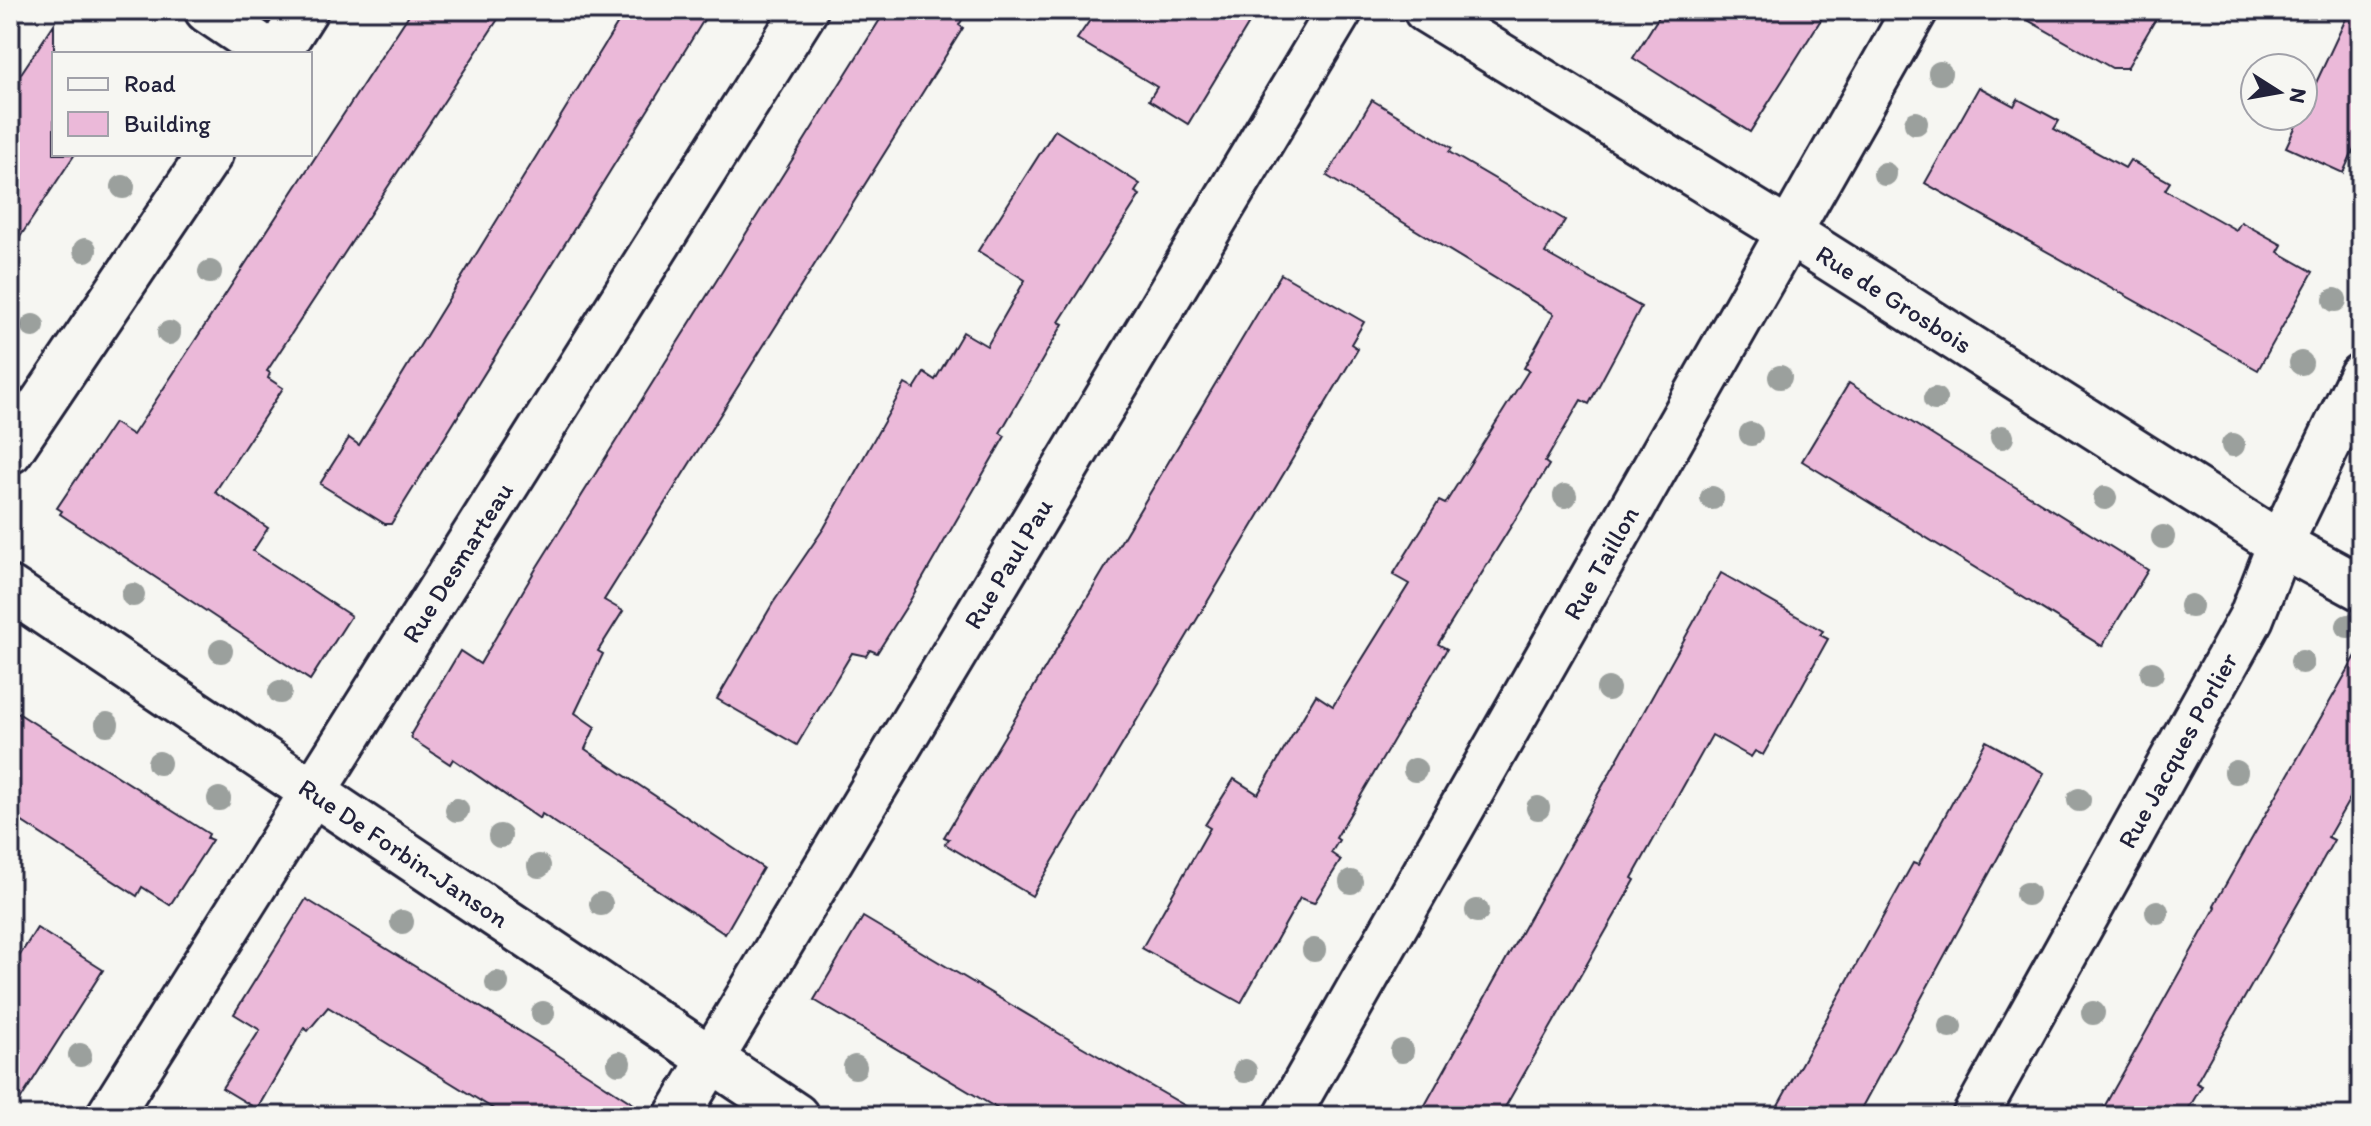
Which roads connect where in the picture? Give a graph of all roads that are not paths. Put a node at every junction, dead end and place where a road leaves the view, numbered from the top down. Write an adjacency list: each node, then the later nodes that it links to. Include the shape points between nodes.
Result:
1 (207, 10): 7 (street)
2 (305, 10): 8 (street)
3 (805, 10): 16 (street, Rue Desmarteau)
4 (1340, 10): 17 (street, Rue Paul Pau)
5 (1426, 10): 10 (street, Rue de Grosbois)
6 (1915, 10): 10 (street, Rue Taillon)
7 (271, 52)
8 (275, 52)
9 (209, 156): 12 (street)
10 (1790, 233): 13 (street, Rue de Grosbois); 21 (street, Rue Taillon)
11 (2361, 376): 13 (street, Rue Jacques Porlier)
12 (10, 451)
13 (2280, 544): 14 (street, Rue de Grosbois); 22 (street, Rue Jacques Porlier, via 2251,618)
14 (2361, 588)
15 (10, 589): 16 (street, Rue De Forbin-Janson)
16 (314, 793): 17 (street, Rue De Forbin-Janson); 18 (street, Rue Desmarteau)
17 (710, 1058): 19 (street, Rue Paul Pau); 20 (street, Rue De Forbin-Janson)
18 (109, 1116)
19 (677, 1116)
20 (796, 1116)
21 (1287, 1116)
22 (1975, 1116)

